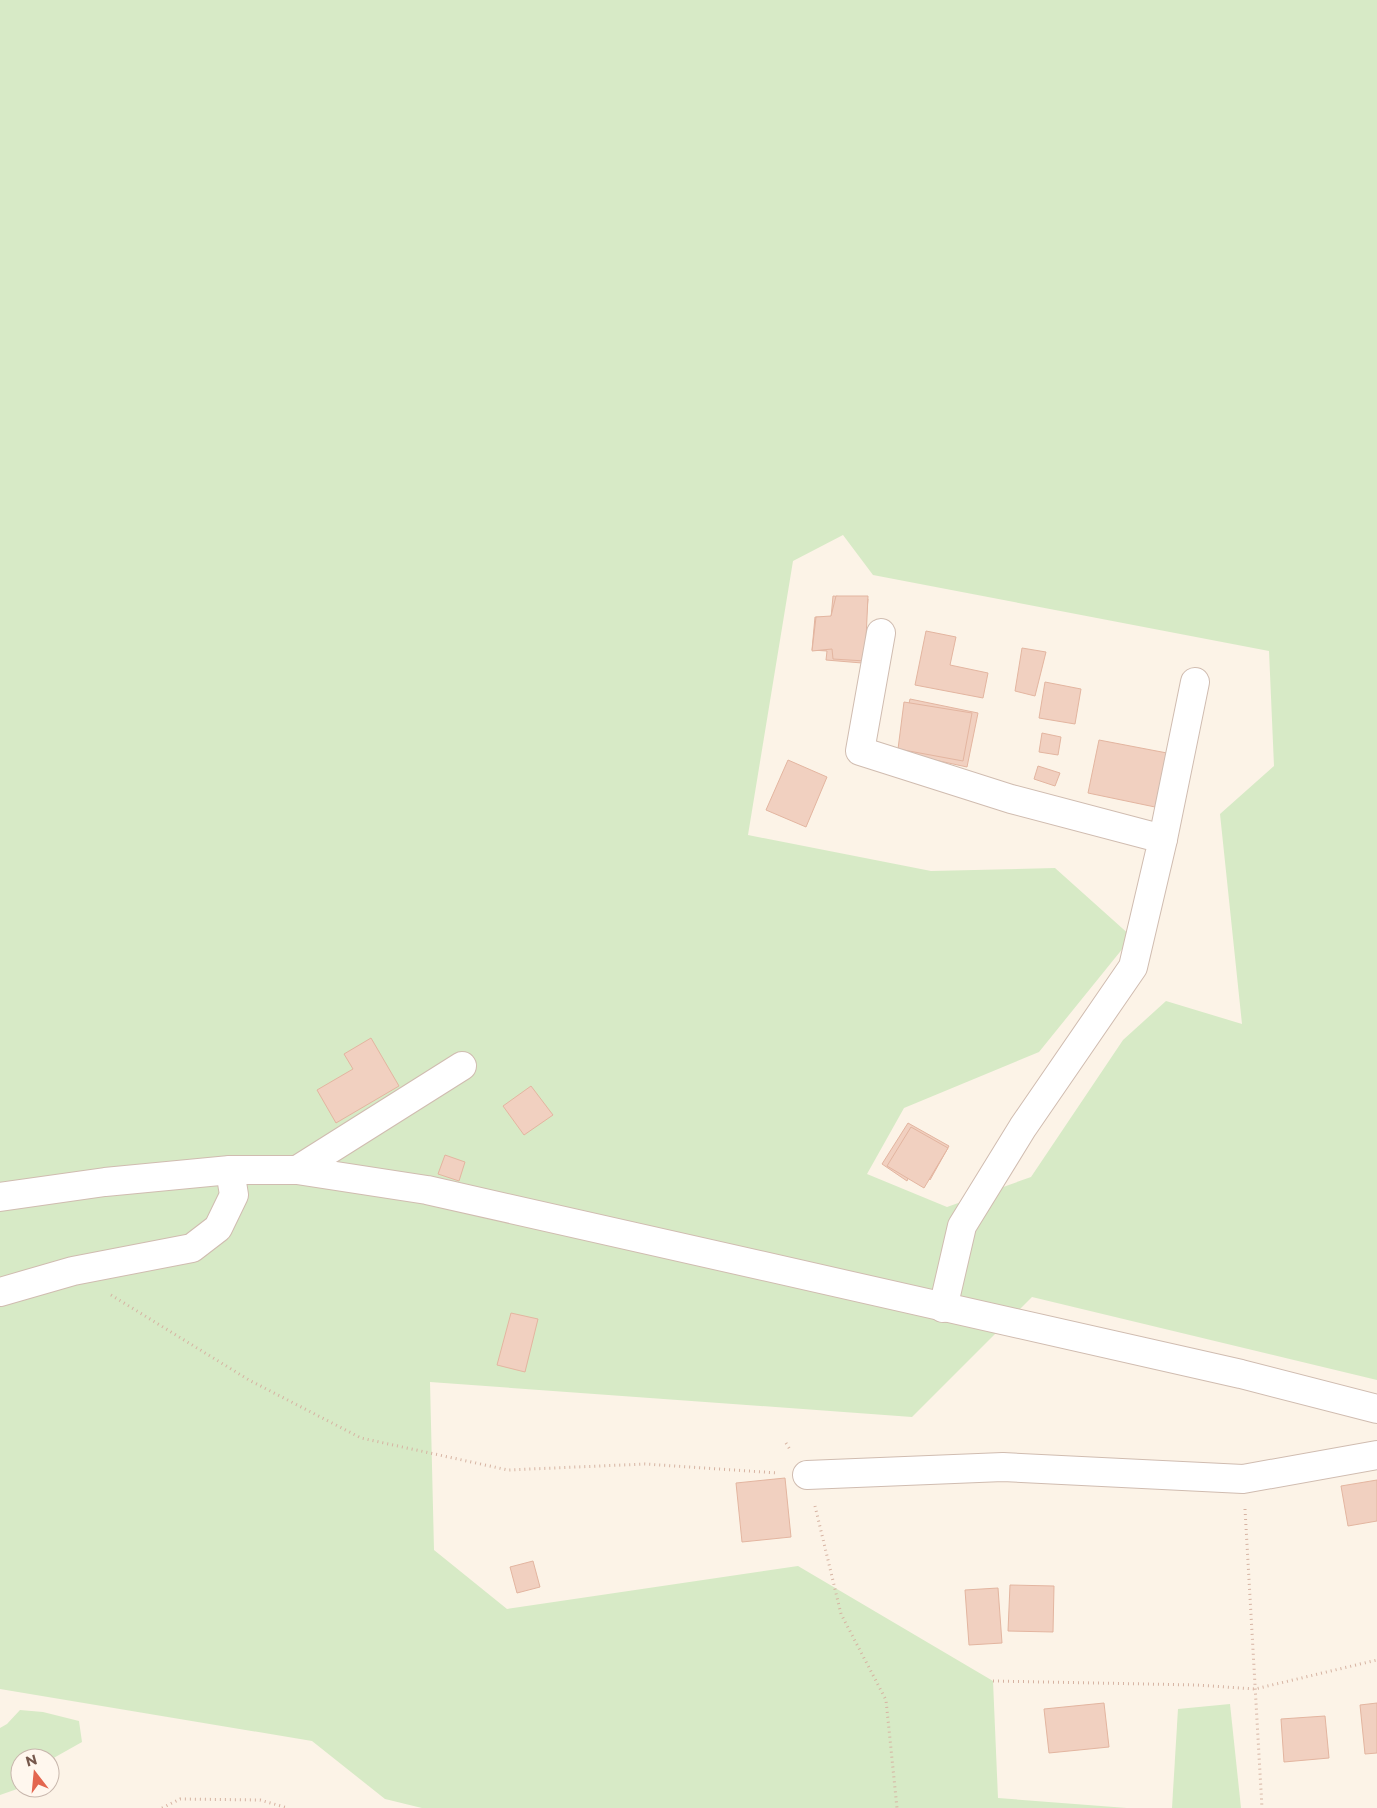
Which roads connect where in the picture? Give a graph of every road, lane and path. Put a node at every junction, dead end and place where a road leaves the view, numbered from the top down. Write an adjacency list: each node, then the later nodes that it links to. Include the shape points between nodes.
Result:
1 (881, 633): 3 (street, via 860,751 1011,799)
2 (1195, 682): 3 (street)
3 (1163, 839): 10 (street, via 1133,967 1023,1127 962,1226)
4 (462, 1066): 6 (street)
5 (230, 1170): 6 (street); 7 (street, via 105,1182); 8 (street, via 234,1195 218,1228 192,1248)
6 (297, 1170): 10 (street, via 428,1190)
7 (0, 1197)
8 (73, 1271): 9 (street); 14 (path, via 249,1380 361,1438 508,1470 645,1464)
9 (0, 1292)
10 (944, 1308): 11 (street, via 1241,1374)
11 (1377, 1409)
12 (786, 1443): 14 (path)
13 (1377, 1455): 15 (street)
14 (807, 1475): 15 (street, via 1003,1467); 21 (path, via 841,1614 886,1700)
15 (1243, 1479): 18 (path)
16 (1377, 1660): 18 (path)
17 (993, 1681): 18 (path)
18 (1255, 1689): 22 (path)
19 (162, 1808): 20 (path, via 180,1799 260,1800)
20 (288, 1808)
21 (897, 1808)
22 (1262, 1808)

